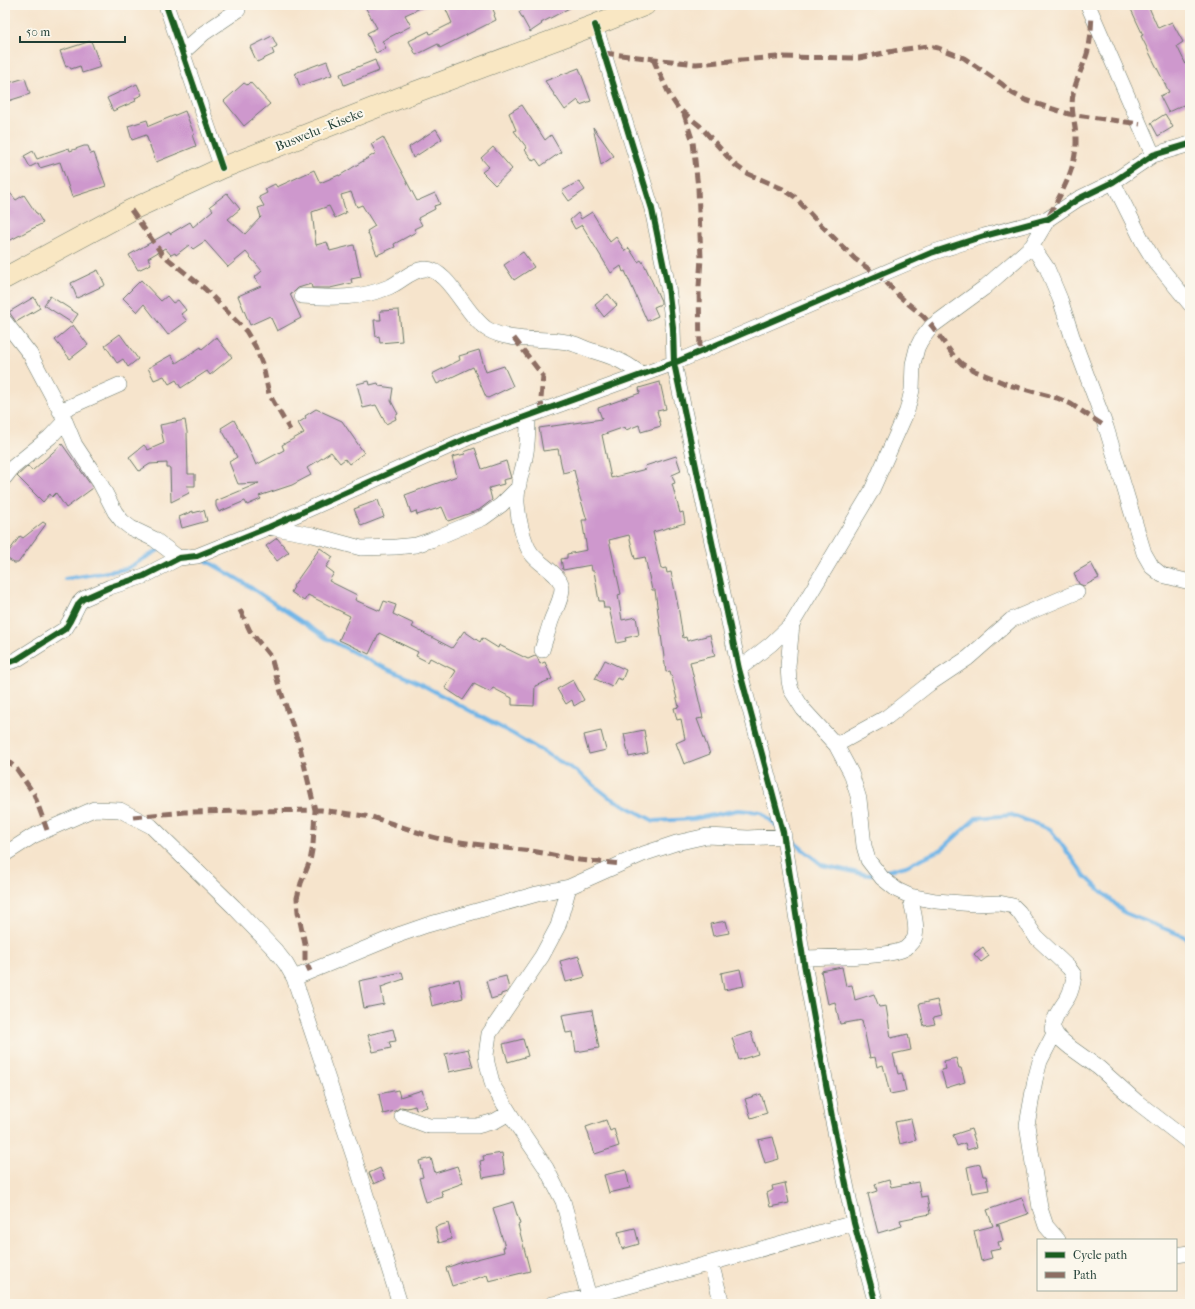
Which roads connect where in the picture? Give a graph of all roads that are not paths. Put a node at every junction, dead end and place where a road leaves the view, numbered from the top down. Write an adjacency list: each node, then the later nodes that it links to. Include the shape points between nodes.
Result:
1 (166, 5): 6 (street)
2 (645, 5): 5 (main road, Buswelu - Kiseke)
3 (1088, 5): 8 (street)
4 (238, 10): 6 (street, via 204,33)
5 (595, 25): 9 (main road, Buswelu - Kiseke); 17 (street, via 652,209 668,287)
6 (182, 53): 9 (street)
7 (1190, 144): 8 (street)
8 (1153, 155): 10 (street)
9 (222, 168): 13 (main road, Buswelu - Kiseke, via 131,210)
10 (1113, 182): 11 (street, via 1078,199); 15 (street, via 1142,242)
11 (1048, 220): 12 (street); 17 (street, via 984,236 931,254)
12 (1032, 246): 26 (street, via 1047,268 1060,299 1106,428 1144,553 1152,567 1162,575); 28 (street, via 984,288 932,326 921,340 913,364 912,390 907,411 897,435 871,492)
13 (5, 278)
14 (302, 296): 18 (street, via 324,298 358,295 388,288 417,271 431,270 444,278 474,318 486,329 514,338 568,342 623,362)
15 (1190, 304)
16 (5, 322): 20 (street, via 30,354)
17 (674, 363): 18 (street); 31 (street)
18 (642, 374): 21 (street)
19 (119, 385): 20 (street)
20 (63, 416): 22 (street, via 50,437 12,468); 25 (street, via 75,445 122,521 130,528 154,539)
21 (528, 416): 23 (street, via 527,444); 24 (street, via 470,437)
22 (5, 477)
23 (518, 488): 24 (street, via 483,518 416,545 361,548); 29 (street, via 517,503 526,546 538,562 556,575 562,588)
24 (269, 527): 25 (street, via 197,556)
25 (179, 558): 30 (street, via 144,576 83,599 65,629 16,660)
26 (1190, 582)
27 (1077, 592): 32 (street, via 1011,620 968,658 887,717)
28 (792, 624): 31 (street, via 772,644); 32 (street, via 788,666 791,690 803,709)
29 (542, 650)
30 (5, 663)
31 (739, 669): 33 (street)
32 (836, 745): 36 (street, via 856,787 868,860 882,878)
33 (784, 839): 35 (street, via 707,836 643,854); 37 (street)
34 (5, 854): 38 (street, via 33,836 94,809 120,810 151,826 275,950)
35 (569, 886): 38 (street, via 427,925); 40 (street, via 558,926 542,956 489,1034 486,1055 489,1074)
36 (910, 896): 37 (street, via 915,921 914,938 906,949 873,956); 39 (street, via 975,904 999,902 1016,908 1036,937 1074,975 1068,996 1053,1021 1052,1029)
37 (803, 958): 43 (street)
38 (294, 978): 49 (street)
39 (1055, 1032): 42 (street, via 1071,1048); 44 (street, via 1040,1061 1027,1125 1040,1208 1046,1226)
40 (509, 1113): 41 (street, via 495,1121 477,1126 429,1126); 48 (street, via 546,1168 563,1201)
41 (402, 1116)
42 (1190, 1143)
43 (854, 1223): 47 (street); 52 (street)
44 (1057, 1239)
45 (1190, 1253): 46 (street)
46 (1177, 1255)
47 (711, 1263): 48 (street); 51 (street)
48 (589, 1297): 50 (street)
49 (400, 1304)
50 (552, 1304)
51 (722, 1304)
52 (876, 1304)

